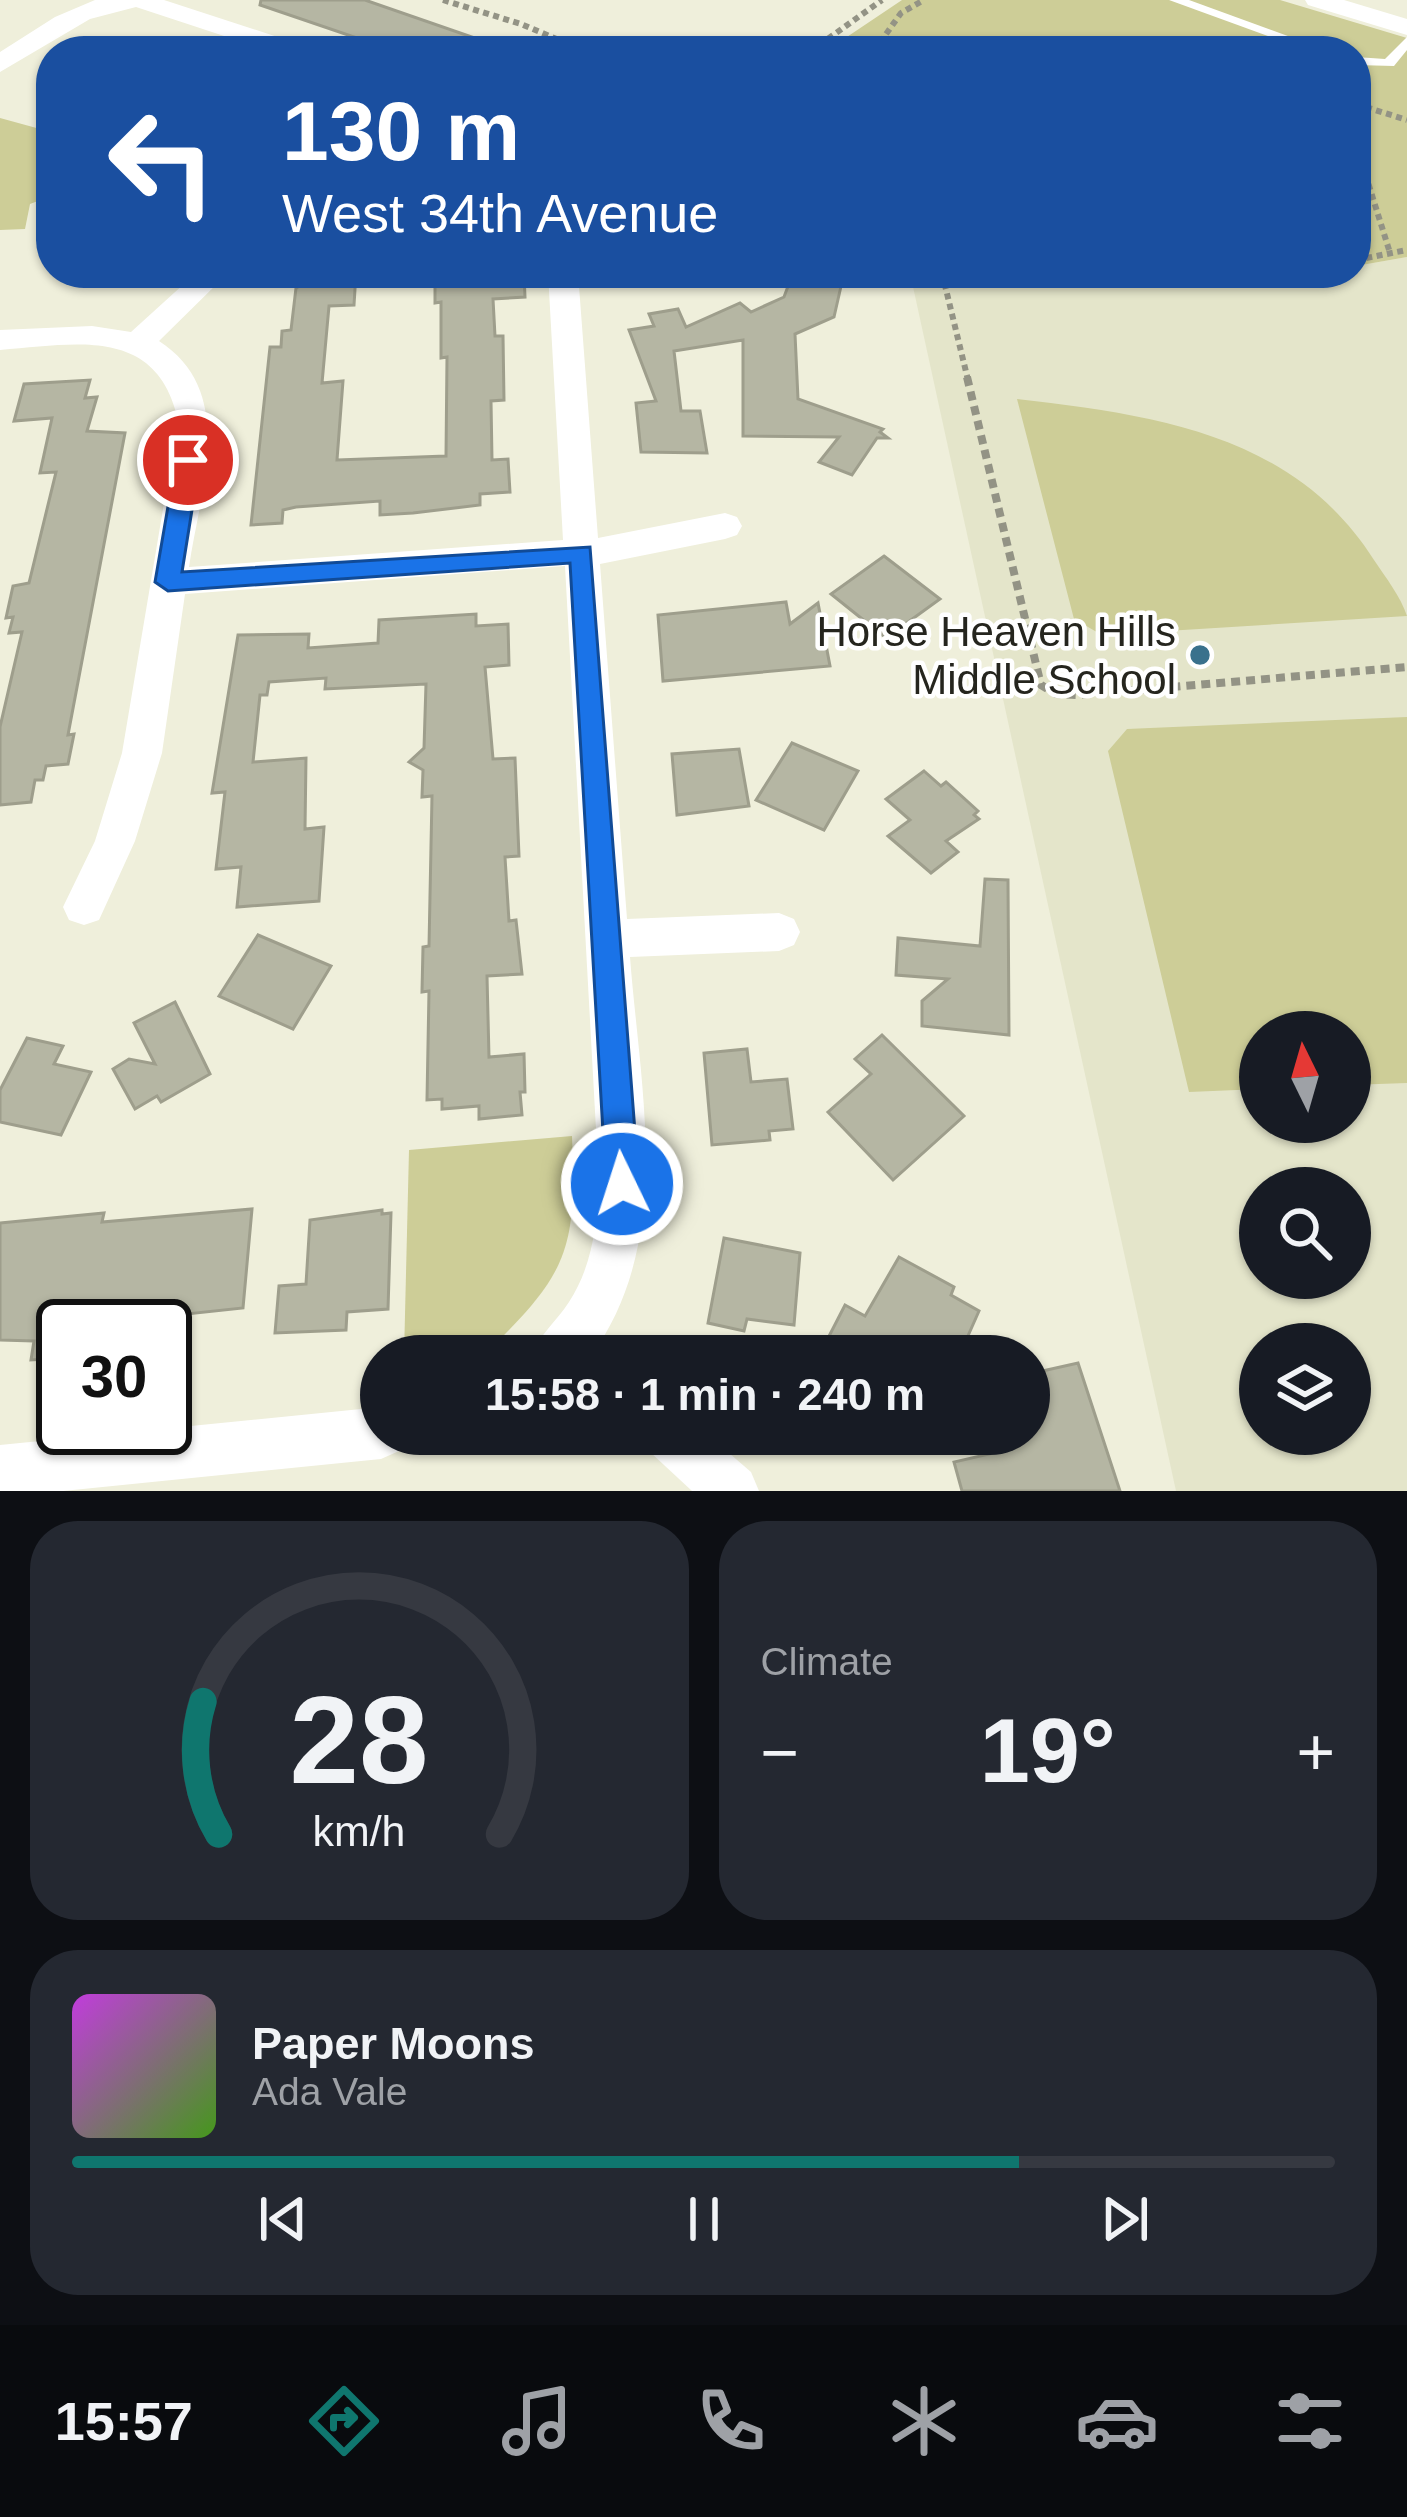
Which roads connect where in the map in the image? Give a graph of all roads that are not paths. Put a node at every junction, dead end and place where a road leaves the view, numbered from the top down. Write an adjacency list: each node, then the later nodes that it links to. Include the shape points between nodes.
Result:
1 (125, 0): 2 (street); 6 (street)
2 (137, 0): 7 (street)
3 (1176, 0): 8 (lane)
4 (1317, 0): 5 (street)
5 (1407, 27)
6 (45, 36)
7 (249, 36)
8 (1279, 36)
9 (1407, 40): 11 (lane, via 1389,63)
10 (36, 41): 12 (street)
11 (1371, 62)
12 (0, 64)
13 (197, 288): 16 (street)
14 (564, 288): 18 (street)
15 (0, 340): 16 (street, via 69,335)
16 (137, 344): 19 (street, via 181,370 193,396)
17 (725, 526): 18 (street)
18 (581, 554): 19 (street); 22 (street)
19 (168, 582): 20 (street, via 142,753 115,842)
20 (84, 907)
21 (778, 932): 22 (street)
22 (607, 940): 23 (street, via 622,1229)
23 (578, 1335)
24 (360, 1437): 27 (street)
25 (692, 1455): 28 (street)
26 (0, 1471): 27 (street)
27 (151, 1473)
28 (732, 1491)

